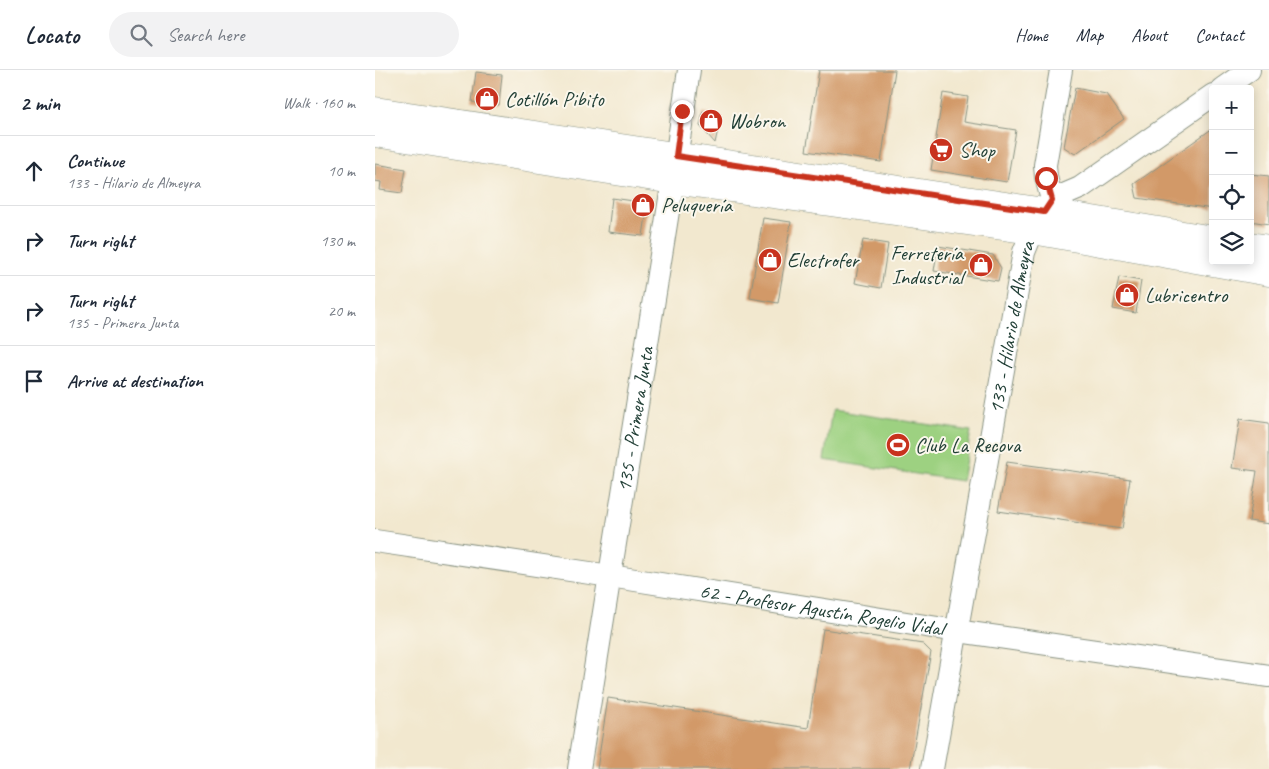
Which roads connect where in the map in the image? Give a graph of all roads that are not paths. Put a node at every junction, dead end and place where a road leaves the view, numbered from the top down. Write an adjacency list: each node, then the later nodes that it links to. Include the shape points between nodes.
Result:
1 (689, 70): 8 (street, 135 - Primera Junta)
2 (1061, 70): 9 (street, via 1045,165)
3 (1249, 70): 4 (street)
4 (1228, 85)
5 (1209, 98): 9 (street)
6 (375, 111): 8 (main road)
7 (375, 134): 8 (main road)
8 (674, 168): 9 (main road); 15 (street, 135 - Primera Junta)
9 (1043, 214): 10 (main road); 13 (main road); 16 (street, 133 - Hilario de Almeyra, via 1024,252)
10 (1209, 239)
11 (1254, 247): 12 (main road)
12 (1269, 249)
13 (1269, 272)
14 (375, 541): 15 (street, 62 - Profesor Agustín Rogelio Vidal)
15 (610, 576): 16 (street, 62 - Profesor Agustín Rogelio Vidal); 18 (street, 135 - Primera Junta)
16 (957, 631): 17 (street, 62 - Profesor Agustín Rogelio Vidal); 19 (street, 133 - Hilario de Almeyra)
17 (1269, 676)
18 (579, 769)
19 (932, 769)

